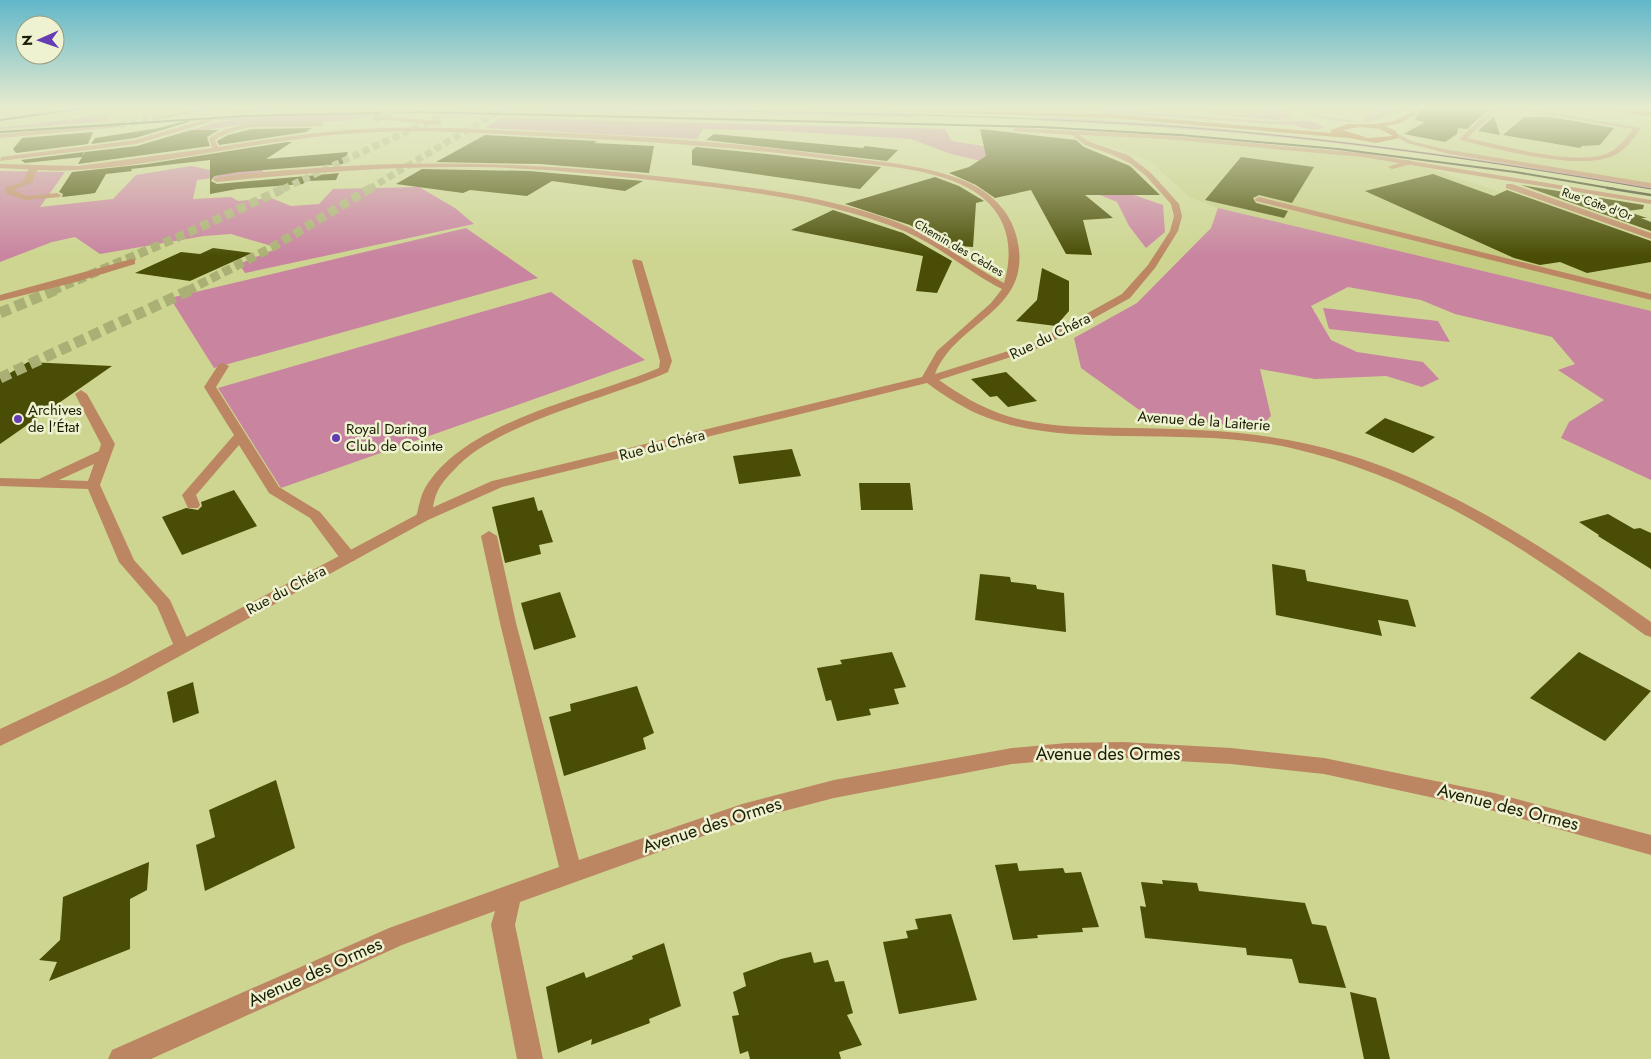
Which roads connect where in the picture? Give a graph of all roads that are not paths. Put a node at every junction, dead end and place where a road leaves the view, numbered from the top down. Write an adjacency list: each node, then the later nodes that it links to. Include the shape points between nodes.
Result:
1 (13, 157): 9 (street)
2 (158, 157): 13 (street, via 91,167)
3 (830, 157): 23 (street, via 918,171 971,187 1002,211 1012,230 1014,242)
4 (1126, 157): 27 (street, Rue du Chéra, via 1153,179 1178,211 1170,238 1152,266 1126,296 1038,345 1006,358)
5 (1367, 157): 10 (street)
6 (1481, 157): 16 (street)
7 (1568, 157): 8 (street)
8 (1585, 157)
9 (0, 159)
10 (1408, 162): 12 (street); 14 (street)
11 (0, 166): 13 (street)
12 (1392, 166)
13 (36, 168): 17 (street, via 31,172 30,180 8,189 10,192 26,198)
14 (1479, 174): 19 (street); 20 (street, Rue Côte d'Or)
15 (217, 180): 23 (street, Chemin des Cèdres, via 390,166 497,166 618,173 772,192 840,208 909,230)
16 (1651, 185)
17 (57, 195)
18 (1259, 199): 24 (street)
19 (1651, 202)
20 (1651, 236)
21 (638, 261): 35 (street, via 666,361 664,370 515,426 477,446 449,467 432,488)
22 (132, 262): 25 (street)
23 (1008, 288): 27 (street, via 998,303 954,338 935,360)
24 (1651, 297)
25 (0, 298)
26 (223, 366): 29 (street, via 210,387)
27 (928, 378): 35 (street, Rue du Chéra, via 801,412 498,484); 38 (street, Avenue de la Laiterie, via 976,408 1003,419 1039,427 1262,440 1319,451 1371,467 1424,487 1482,516)
28 (81, 394): 30 (street, via 108,444)
29 (240, 436): 34 (street, via 189,495); 37 (street, via 274,490 315,515)
30 (105, 453): 32 (street, via 71,471); 33 (street)
31 (0, 482): 32 (street)
32 (32, 483): 33 (street)
33 (93, 485): 39 (street, via 127,562 164,604)
34 (193, 505)
35 (422, 517): 37 (street, Rue du Chéra)
36 (488, 536): 42 (street)
37 (348, 557): 39 (street, Rue du Chéra)
38 (1651, 631)
39 (182, 647): 40 (street, Rue du Chéra)
40 (0, 738)
41 (1651, 845): 42 (street, Avenue des Ormes, via 1494,802 1324,766 1231,756 1122,750 1067,751 1012,756 834,790 742,813)
42 (571, 872): 43 (street, Avenue des Ormes)
43 (511, 894): 44 (street, Avenue des Ormes, via 397,936); 45 (street, via 503,925)
44 (122, 1059)
45 (530, 1059)

